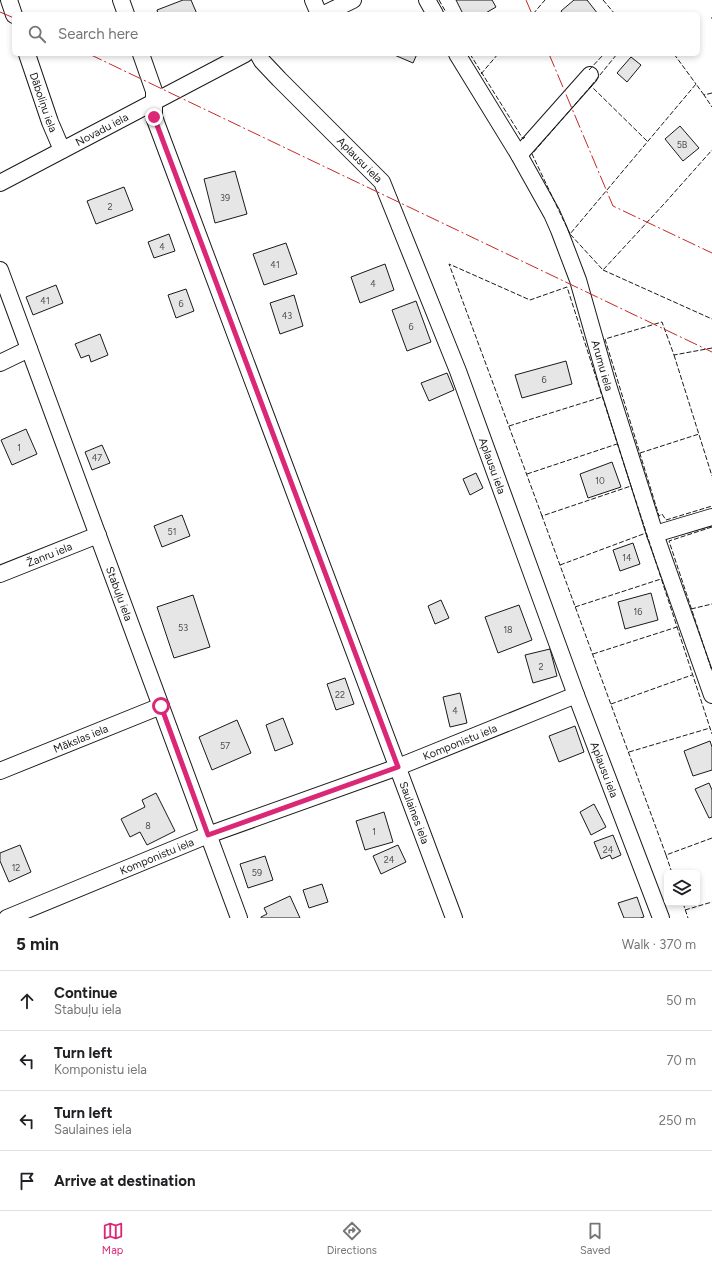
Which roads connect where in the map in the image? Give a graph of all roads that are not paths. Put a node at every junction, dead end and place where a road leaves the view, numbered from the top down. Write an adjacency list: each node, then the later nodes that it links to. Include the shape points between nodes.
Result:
1 (9, 0): 6 (street)
2 (121, 0): 7 (street)
3 (313, 0): 8 (street)
4 (353, 0): 9 (street)
5 (427, 0): 10 (street)
6 (13, 12)
7 (125, 12)
8 (318, 12)
9 (328, 12)
10 (434, 12)
11 (28, 56): 18 (street, Dāboliņu iela)
12 (142, 56): 17 (street, Saulaines iela, via 154,91)
13 (241, 56): 17 (street, Novadu iela)
14 (259, 56): 28 (street, Aplausu iela, via 382,182 458,370)
15 (457, 56): 19 (street, Arumu iela)
16 (590, 75): 19 (street)
17 (154, 102): 18 (street, Novadu iela); 31 (street, Saulaines iela, via 154,117)
18 (62, 150): 20 (street, Novadu iela)
19 (519, 155): 25 (street, Arumu iela, via 552,214 578,280)
20 (0, 183)
21 (0, 270): 22 (street, Stabuļu iela)
22 (29, 349): 23 (street); 26 (street, Stabuļu iela)
23 (0, 363)
24 (712, 517): 25 (street)
25 (655, 534): 29 (street, Arumu iela)
26 (98, 535): 27 (street, Žanru iela); 30 (street, Stabuļu iela)
27 (0, 574)
28 (576, 695): 31 (street, Komponistu iela); 37 (street, Aplausu iela)
29 (712, 695)
30 (161, 706): 32 (street, Mākslas iela); 33 (street, Stabuļu iela)
31 (398, 767): 33 (street, Komponistu iela); 36 (street, Saulaines iela)
32 (0, 771)
33 (208, 835): 34 (street, Komponistu iela); 35 (street, Stabuļu iela)
34 (6, 918)
35 (239, 918)
36 (454, 918)
37 (661, 918)

